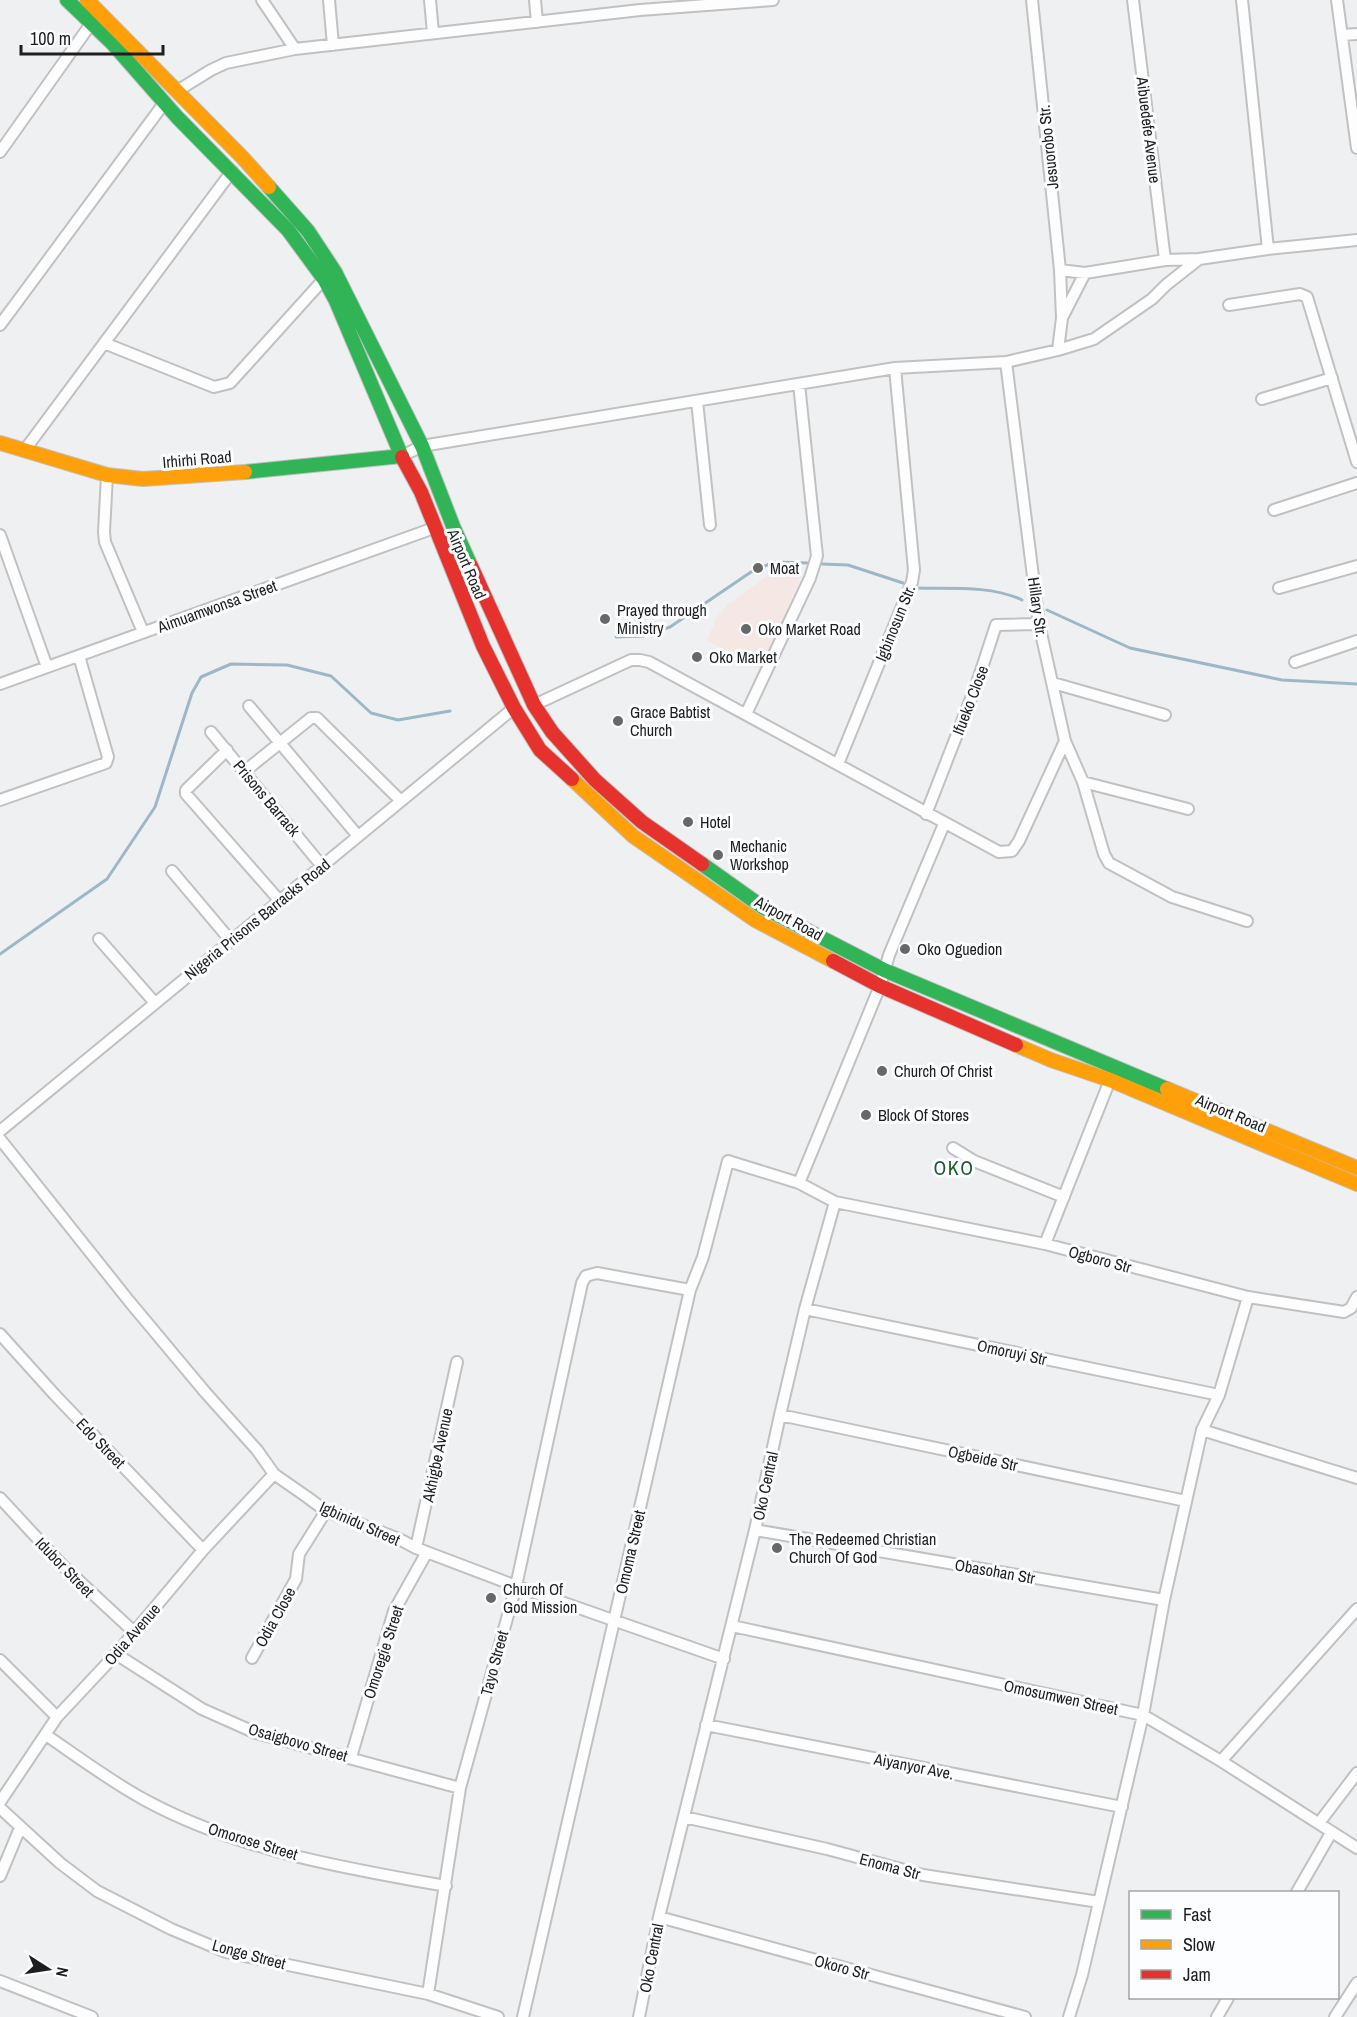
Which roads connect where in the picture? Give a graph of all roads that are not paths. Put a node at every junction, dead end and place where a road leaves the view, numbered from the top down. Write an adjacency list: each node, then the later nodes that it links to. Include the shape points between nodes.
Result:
1 (66, 0): 16 (main road, Airport Road)
2 (87, 0): 14 (main road, Airport Road)
3 (262, 0): 21 (street)
4 (329, 0): 20 (street)
5 (430, 0): 17 (street)
6 (535, 0): 15 (street)
7 (773, 0): 12 (street)
8 (1032, 0): 32 (street, Jesuorobo Str.)
9 (1133, 0): 31 (street, Aibuedefe Avenue)
10 (1242, 0): 29 (street)
11 (1337, 0): 19 (street)
12 (737, 2): 13 (street)
13 (640, 5): 15 (street)
14 (99, 13): 16 (street); 22 (main road, Airport Road)
15 (537, 22): 17 (street)
16 (91, 25): 23 (main road, Airport Road); 26 (street)
17 (433, 33): 20 (street)
18 (1357, 34): 19 (street)
19 (1342, 35): 24 (street)
20 (333, 45): 21 (street)
21 (295, 49): 22 (street, via 226,63)
22 (177, 91): 47 (main road, Airport Road, via 308,231 335,272)
23 (165, 102): 27 (main road, Airport Road); 37 (street)
24 (1356, 136): 25 (street)
25 (1357, 148)
26 (0, 152)
27 (232, 171): 34 (main road, Airport Road, via 288,230); 38 (street)
28 (1357, 240): 29 (street)
29 (1268, 249): 30 (street)
30 (1199, 259): 31 (street); 39 (street, via 1094,339)
31 (1165, 260): 33 (street)
32 (1060, 270): 33 (street); 36 (street, Jesuorobo Str.)
33 (1085, 273): 36 (street)
34 (324, 279): 38 (street, via 230,382 214,387); 49 (main road, Airport Road)
35 (1229, 305): 42 (street, via 1300,294 1307,297)
36 (1062, 318): 39 (street)
37 (0, 326)
38 (104, 343): 48 (street)
39 (1058, 350): 40 (street)
40 (1006, 362): 41 (street); 59 (street, Hillary Str.)
41 (895, 368): 43 (street); 76 (street, Igbinosun Str., via 914,570)
42 (1332, 378): 44 (street); 50 (street)
43 (799, 384): 45 (street); 70 (street, via 817,556)
44 (1262, 399)
45 (696, 400): 47 (street); 54 (street)
46 (0, 443): 48 (main road, Irhirhi Road)
47 (422, 446): 49 (street); 67 (main road, Airport Road, via 453,526)
48 (24, 451): 51 (main road, Irhirhi Road)
49 (402, 456): 51 (main road, Irhirhi Road, via 174,478); 55 (main road, Airport Road)
50 (1357, 462)
51 (107, 475): 60 (street, via 105,543)
52 (1357, 483): 53 (street)
53 (1274, 510)
54 (710, 525)
55 (434, 528): 60 (street, Aimuamwonsa Street); 69 (main road, Airport Road, via 483,646)
56 (0, 535): 64 (street)
57 (1357, 566): 58 (street)
58 (1279, 588)
59 (1039, 624): 65 (street, Hillary Str.); 82 (street, Ifueko Close, via 996,625)
60 (143, 632): 62 (street, Aimuamwonsa Street)
61 (1357, 641): 63 (street)
62 (79, 656): 64 (street, Aimuamwonsa Street); 79 (street, via 108,757 106,764)
63 (1295, 662)
64 (47, 668): 66 (street, Aimuamwonsa Street)
65 (1053, 683): 71 (street); 73 (street, Hillary Str.)
66 (0, 684)
67 (534, 705): 70 (street, via 631,660 640,660); 91 (main road, Airport Road, via 588,772 642,822 764,908)
68 (249, 706): 74 (street)
69 (514, 708): 80 (street, Nigeria Prisons Barracks Road); 92 (main road, Airport Road, via 540,750 633,836 756,920)
70 (746, 714): 76 (street)
71 (1165, 715)
72 (211, 732): 75 (street, Prisons Barrack)
73 (1065, 741): 78 (street, Hillary Str.); 83 (street, via 1012,851 999,852)
74 (280, 742): 77 (street); 80 (street, via 311,718 317,718); 84 (street)
75 (227, 750): 77 (street, Prisons Barrack); 87 (street, via 186,794)
76 (838, 764): 82 (street)
77 (244, 771): 85 (street, Prisons Barrack)
78 (1083, 782): 81 (street); 88 (street, Hillary Str., via 1109,863 1172,897)
79 (0, 800)
80 (401, 801): 84 (street, Nigeria Prisons Barracks Road)
81 (1188, 809)
82 (926, 813): 83 (street)
83 (944, 824): 91 (street)
84 (358, 836): 85 (street, Nigeria Prisons Barracks Road)
85 (322, 866): 87 (street, Nigeria Prisons Barracks Road)
86 (172, 871): 90 (street)
87 (279, 900): 90 (street, Nigeria Prisons Barracks Road)
88 (1247, 921)
89 (99, 939): 93 (street)
90 (231, 941): 93 (street, Nigeria Prisons Barracks Road)
91 (884, 970): 92 (street); 98 (main road, Airport Road)
92 (880, 986): 94 (main road, Airport Road, via 1051,1060); 99 (street)
93 (155, 1003): 95 (street, Nigeria Prisons Barracks Road)
94 (1110, 1080): 100 (main road, Airport Road); 101 (street)
95 (0, 1131)
96 (0, 1139): 113 (street, Igbinidu Street)
97 (953, 1148): 101 (street, via 974,1161)
98 (1357, 1168)
99 (799, 1183): 102 (street); 104 (street, Omoma Street, via 728,1161 703,1257)
100 (1357, 1184)
101 (1064, 1197): 103 (street)
102 (835, 1202): 103 (street, Ogboro Str); 107 (street, Oko Central)
103 (1045, 1244): 106 (street, Ogboro Str)
104 (690, 1290): 121 (street, Tayo Street, via 597,1273 586,1276); 124 (street, Omoma Street)
105 (1357, 1297): 106 (street, Ogboro Str, via 1344,1312)
106 (1248, 1298): 110 (street)
107 (805, 1309): 110 (street, Omoruyi Str); 111 (street, Oko Central)
108 (0, 1334): 120 (street, Edo Street)
109 (457, 1362): 119 (street, Akhigbe Avenue)
110 (1219, 1395): 112 (street)
111 (780, 1414): 116 (street, Ogbeide Str); 118 (street, Oko Central)
112 (1202, 1430): 114 (street); 116 (street)
113 (274, 1474): 117 (street, Igbinidu Street); 120 (street, Odia Avenue)
114 (1357, 1478)
115 (0, 1498): 126 (street, Idubor Street, via 63,1566)
116 (1186, 1501): 122 (street)
117 (326, 1511): 119 (street, Igbinidu Street); 128 (street, Odia Close, via 299,1554 296,1579)
118 (756, 1530): 122 (street, Obasohan Str); 125 (street, Oko Central)
119 (422, 1550): 121 (street, Igbinidu Street); 135 (street, Omoregie Street, via 394,1611)
120 (203, 1551): 126 (street, Odia Avenue)
121 (516, 1586): 124 (street, Igbinidu Street); 138 (street, Tayo Street)
122 (1164, 1600): 131 (street)
123 (1357, 1609): 136 (street)
124 (614, 1620): 129 (street, Igbinidu Street); 158 (street, Omoma Street)
125 (732, 1626): 129 (street, Oko Central); 131 (street, Omosumwen Street)
126 (134, 1632): 127 (street, Odia Avenue)
127 (116, 1654): 132 (street, Odia Avenue); 135 (street, Osaigbovo Street, via 202,1708 256,1733)
128 (252, 1658)
129 (724, 1659): 133 (street, Oko Central)
130 (0, 1660): 132 (street)
131 (1143, 1715): 136 (street, Omosumwen Street); 140 (street)
132 (57, 1717): 134 (street, Odia Avenue)
133 (706, 1725): 140 (street, Aiyanyor Ave.); 142 (street, Oko Central)
134 (46, 1735): 139 (street, Odia Avenue); 148 (street, Omorose Street, via 146,1800 232,1838 352,1869)
135 (351, 1757): 138 (street, Osaigbovo Street)
136 (1221, 1761): 143 (street, Omosumwen Street)
137 (1357, 1773): 143 (street)
138 (460, 1788): 148 (street, Tayo Street)
139 (0, 1802)
140 (1122, 1807): 150 (street)
141 (0, 1808): 144 (street, Longe Street)
142 (684, 1817): 150 (street, Enoma Str, via 923,1875); 151 (street, Oko Central)
143 (1319, 1823): 145 (street, Omosumwen Street)
144 (21, 1828): 147 (street); 154 (street, Longe Street, via 97,1891 226,1952)
145 (1331, 1833): 146 (street, Omosumwen Street); 149 (street)
146 (1357, 1848)
147 (0, 1876)
148 (446, 1886): 154 (street, Tayo Street)
149 (1298, 1891)
150 (1099, 1902): 161 (street)
151 (659, 1917): 159 (street, Oko Central); 160 (street, Okoro Str)
152 (0, 1981): 156 (street)
153 (1357, 1983): 163 (street)
154 (428, 1994): 157 (street, Longe Street)
155 (1227, 1999): 162 (street)
156 (92, 2017)
157 (498, 2017)
158 (523, 2017)
159 (639, 2017)
160 (1025, 2017)
161 (1069, 2017)
162 (1217, 2017)
163 (1335, 2017)

